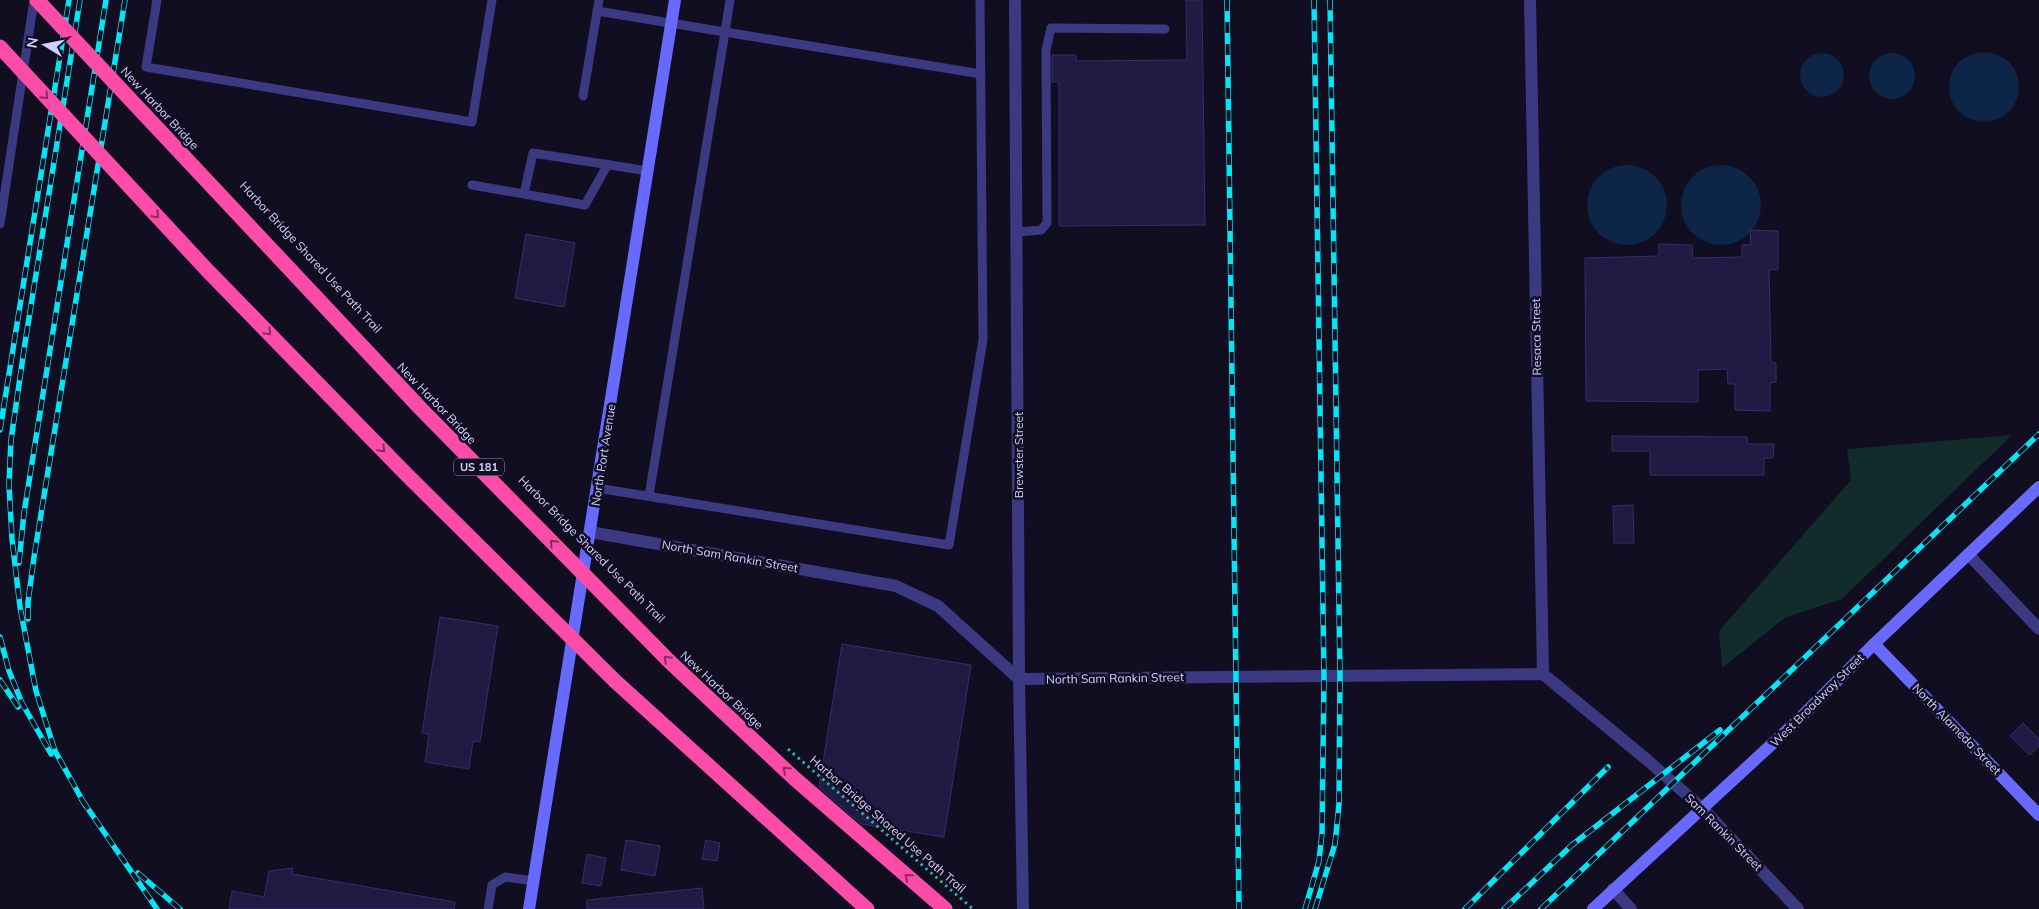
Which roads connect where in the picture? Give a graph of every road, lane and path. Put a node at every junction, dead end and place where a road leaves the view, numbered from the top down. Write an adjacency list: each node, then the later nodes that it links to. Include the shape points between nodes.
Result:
1 (35, 0): 21 (lane); 40 (highway, New Harbor Bridge / US 181, one-way to 1, bridge, via 794,778 670,662 422,410)
2 (157, 0): 3 (lane, via 146,67 472,122)
3 (492, 0)
4 (599, 0): 10 (lane)
5 (675, 0): 11 (main road, North Port Avenue)
6 (730, 0): 13 (lane)
7 (980, 0): 15 (lane)
8 (1015, 0): 22 (street, Brewster Street)
9 (1530, 0): 30 (street, Resaca Street)
10 (597, 11): 11 (lane); 16 (lane)
11 (671, 24): 13 (lane); 18 (main road, North Port Avenue)
12 (1166, 29): 22 (lane, via 1051,28 1046,50 1047,223 1041,230)
13 (725, 32): 15 (lane); 25 (lane)
14 (0, 47): 39 (highway, one-way to 39, bridge, via 207,270 406,474 615,681)
15 (981, 74): 25 (lane, via 983,340 949,545)
16 (583, 96)
17 (608, 164): 18 (lane); 20 (lane, via 585,205); 20 (lane, via 533,153)
18 (648, 171): 24 (main road, North Port Avenue)
19 (472, 185): 20 (lane)
20 (524, 194)
21 (0, 224)
22 (1017, 232): 31 (street, Brewster Street)
23 (2039, 487): 27 (main road, West Broadway Street)
24 (597, 488): 25 (lane); 26 (main road, North Port Avenue)
25 (649, 496)
26 (590, 532): 31 (street, North Sam Rankin Street, via 896,586 938,606); 35 (main road, North Port Avenue)
27 (1968, 554): 28 (street); 29 (main road, West Broadway Street)
28 (2039, 629)
29 (1874, 644): 33 (main road, West Broadway Street); 34 (main road, North Alameda Street)
30 (1543, 674): 31 (street, North Sam Rankin Street); 33 (street, Sam Rankin Street)
31 (1019, 679): 42 (street, Brewster Street)
32 (780, 743): 41 (path, Harbor Bridge Shared Use Path Trail, bridge)
33 (1703, 809): 36 (main road, West Broadway Street); 45 (street, Sam Rankin Street)
34 (2039, 815)
35 (534, 881): 37 (lane, via 505,878 492,885); 38 (main road, North Port Avenue)
36 (1613, 890): 43 (main road, West Broadway Street); 44 (street)
37 (488, 909)
38 (529, 909)
39 (867, 909)
40 (945, 909)
41 (973, 909)
42 (1023, 909)
43 (1593, 909)
44 (1631, 909)
45 (1798, 909)

